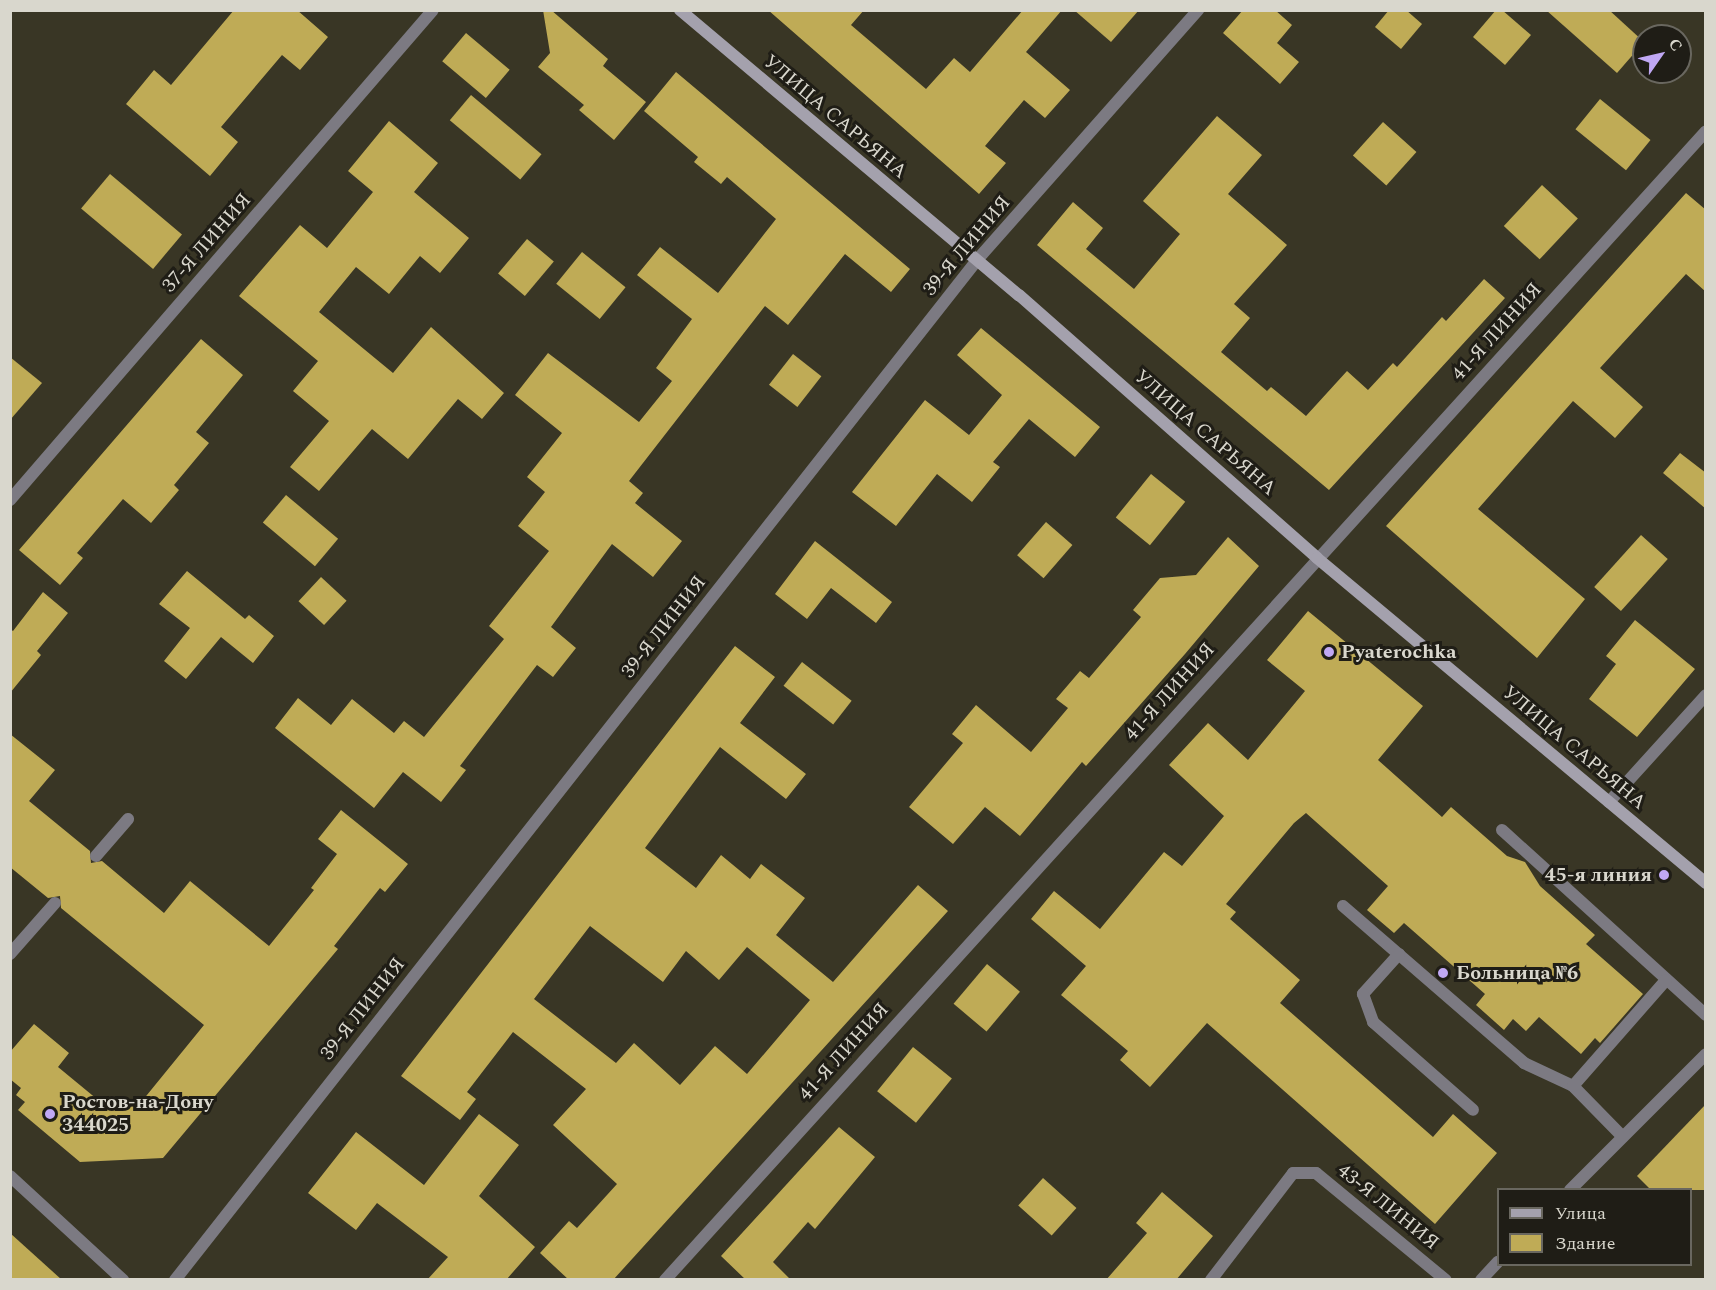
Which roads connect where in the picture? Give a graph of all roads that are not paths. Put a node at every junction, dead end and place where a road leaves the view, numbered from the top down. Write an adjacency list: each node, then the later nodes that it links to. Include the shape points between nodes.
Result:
1 (433, 10): 6 (street, 37-Я ЛИНИЯ)
2 (680, 10): 5 (main road, УЛИЦА САРЬЯНА)
3 (1198, 10): 5 (street, 39-Я ЛИНИЯ)
4 (1706, 131): 7 (street, 41-Я ЛИНИЯ)
5 (977, 260): 7 (main road, УЛИЦА САРЬЯНА); 28 (street, 39-Я ЛИНИЯ)
6 (10, 500)
7 (1317, 558): 9 (main road, УЛИЦА САРЬЯНА); 29 (street, 41-Я ЛИНИЯ)
8 (1706, 695): 9 (street)
9 (1609, 802): 13 (main road, УЛИЦА САРЬЯНА)
10 (128, 819): 12 (street)
11 (1502, 830): 18 (street)
12 (96, 856)
13 (1706, 883)
14 (55, 903): 16 (street)
15 (1342, 906): 17 (street)
16 (10, 954)
17 (1399, 954): 21 (street, via 1524,1063); 22 (street, via 1363,994 1373,1022)
18 (1666, 980): 19 (street); 21 (street)
19 (1706, 1015)
20 (1706, 1054): 23 (street)
21 (1573, 1086): 23 (street)
22 (1473, 1110)
23 (1623, 1137): 25 (street)
24 (10, 1176): 27 (street)
25 (1572, 1188)
26 (1497, 1263): 32 (street)
27 (123, 1280)
28 (175, 1280)
29 (665, 1280)
30 (1211, 1280): 31 (street, 43-Я ЛИНИЯ, via 1293,1173 1316,1173)
31 (1446, 1280)
32 (1481, 1280)

